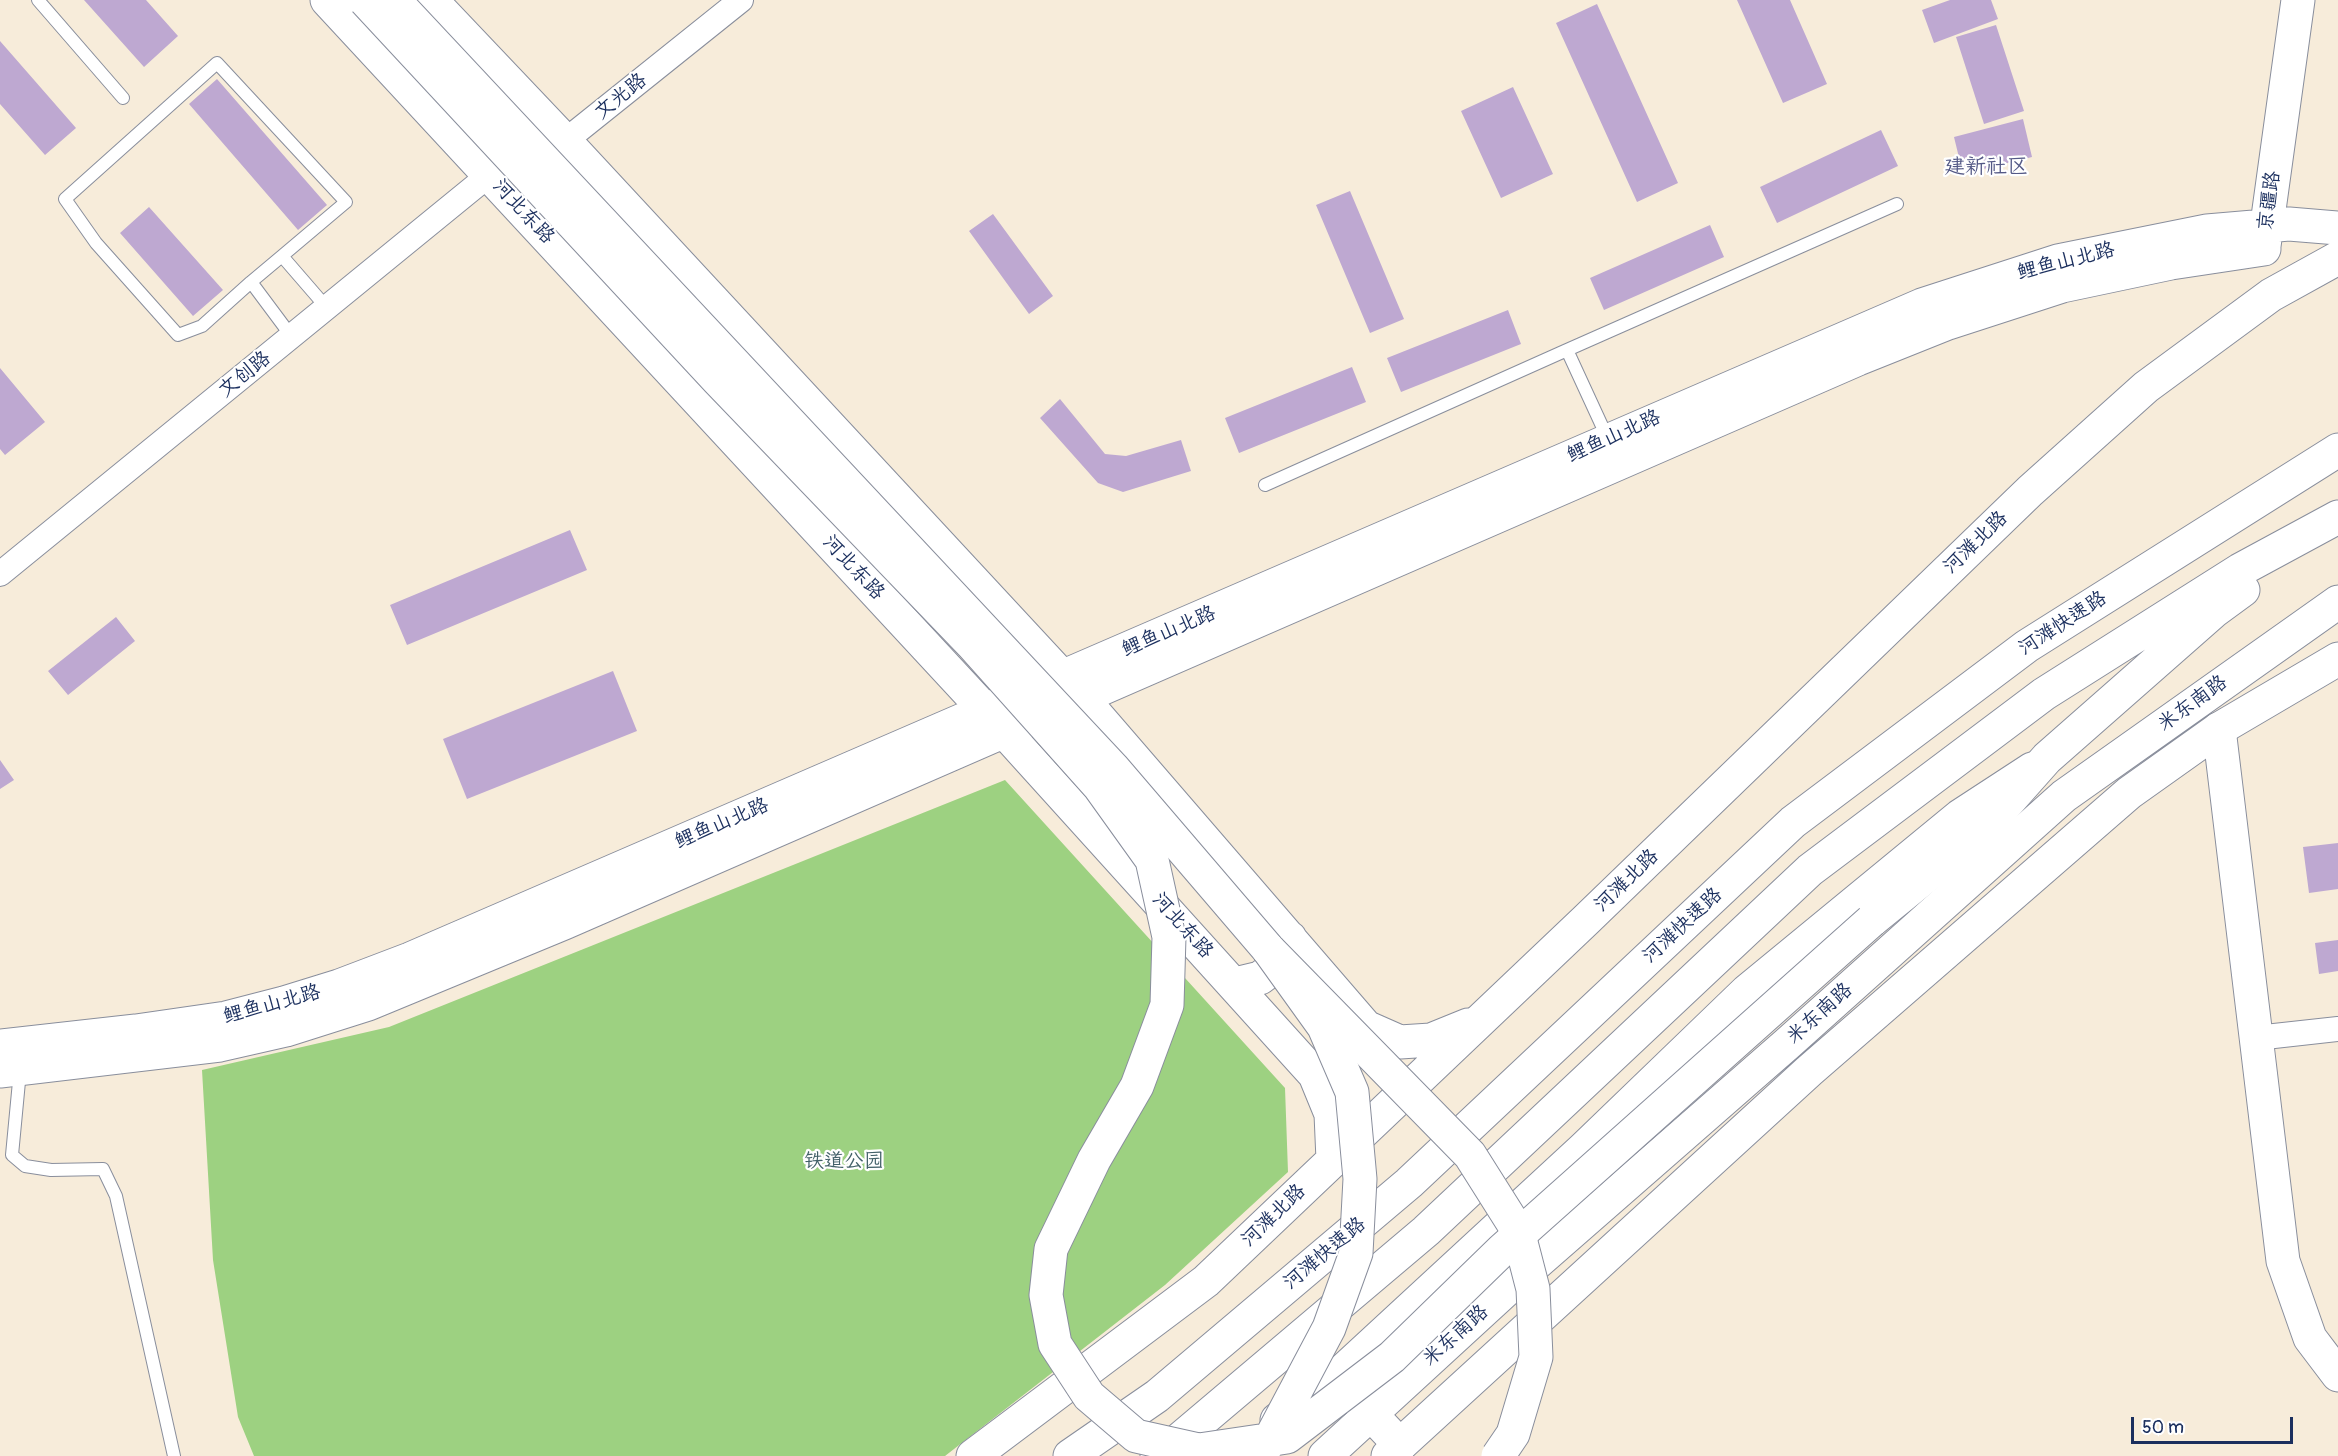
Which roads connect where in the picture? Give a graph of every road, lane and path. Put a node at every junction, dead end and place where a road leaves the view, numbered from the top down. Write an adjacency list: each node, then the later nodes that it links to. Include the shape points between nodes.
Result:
1 (38, 0): 9 (lane)
2 (327, 0): 11 (main road, 河北东路)
3 (365, 0): 32 (main road, bridge, via 718,380 972,644 1099,786 1152,860 1169,937 1167,1005 1137,1086 1094,1160 1051,1249 1046,1295 1055,1344 1089,1396 1136,1436 1199,1450 1287,1437 1392,1357 1502,1251 1871,921 1984,829)
4 (394, 0): 33 (main road, bridge)
5 (431, 0): 10 (main road)
6 (741, 0): 10 (street, 文光路)
7 (2298, 0): 14 (main road, 京疆路)
8 (2317, 0): 14 (main road, 京疆路)
9 (123, 98)
10 (566, 141): 11 (street, 文光路); 29 (main road)
11 (489, 175): 19 (street, 文创路); 30 (main road, 河北东路)
12 (1897, 204): 21 (lane)
13 (2338, 228): 14 (main road, 鲤鱼山北路)
14 (2273, 233): 18 (main road); 23 (main road, 鲤鱼山北路, via 2170,262 2061,286 1948,323)
15 (282, 256): 17 (lane); 17 (lane, via 346,201 217,63 65,199 96,243 178,335 202,326); 19 (lane)
16 (2338, 258): 18 (main road, 河滩北路)
17 (251, 282): 20 (lane)
18 (2271, 295): 35 (main road, 河滩北路, via 2146,387 2030,491)
19 (327, 308): 20 (street, 文创路)
20 (292, 337): 26 (street, 文创路)
21 (1567, 350): 23 (lane); 24 (lane)
22 (2338, 450): 46 (main road, 河滩快速路, via 2027,646 1793,822 1409,1183 1157,1396)
23 (1613, 451): 29 (main road, 鲤鱼山北路)
24 (1265, 485)
25 (2338, 518): 32 (main road, via 2213,612); 47 (main road, via 2240,570 2044,694 1810,870 1426,1231)
26 (0, 574)
27 (2338, 602): 42 (main road, 米东南路, via 2064,796)
28 (2338, 659): 31 (main road, 米东南路)
29 (1072, 687): 30 (main road, 鲤鱼山北路); 33 (main road)
30 (995, 721): 34 (main road, 河北东路); 38 (main road, 鲤鱼山北路, via 564,923 369,1004 286,1030 220,1045)
31 (2219, 729): 37 (main road); 43 (main road, 米东南路, via 2129,793 1809,1071)
32 (2047, 758): 41 (main road, via 1960,816 1747,991)
33 (1279, 943): 34 (main road, via 1286,951 1276,966 1260,978); 35 (main road, via 1366,1027 1400,1042 1431,1040); 49 (main road, bridge, via 1324,1027 1352,1092 1360,1179 1356,1253 1329,1328); 51 (main road, bridge, via 1470,1155 1518,1232 1533,1289 1536,1357 1513,1434)
34 (1235, 984): 39 (main road, 河北东路, via 1315,1075 1332,1114)
35 (1480, 1020): 39 (main road, 河滩北路)
36 (2338, 1029): 37 (street)
37 (2256, 1038): 40 (main road, via 2283,1261 2310,1338)
38 (7, 1062): 44 (lane, via 12,1155 25,1166 51,1170 103,1169 116,1196)
39 (1333, 1160): 45 (main road, 河滩北路, via 1206,1281)
40 (2338, 1375)
41 (1336, 1377): 42 (main road); 48 (main road)
42 (1370, 1414): 43 (main road); 50 (main road, 米东南路)
43 (1394, 1451)
44 (174, 1456)
45 (973, 1456)
46 (1070, 1456)
47 (1156, 1456)
48 (1227, 1456)
49 (1259, 1456)
50 (1324, 1456)
51 (1498, 1456)

